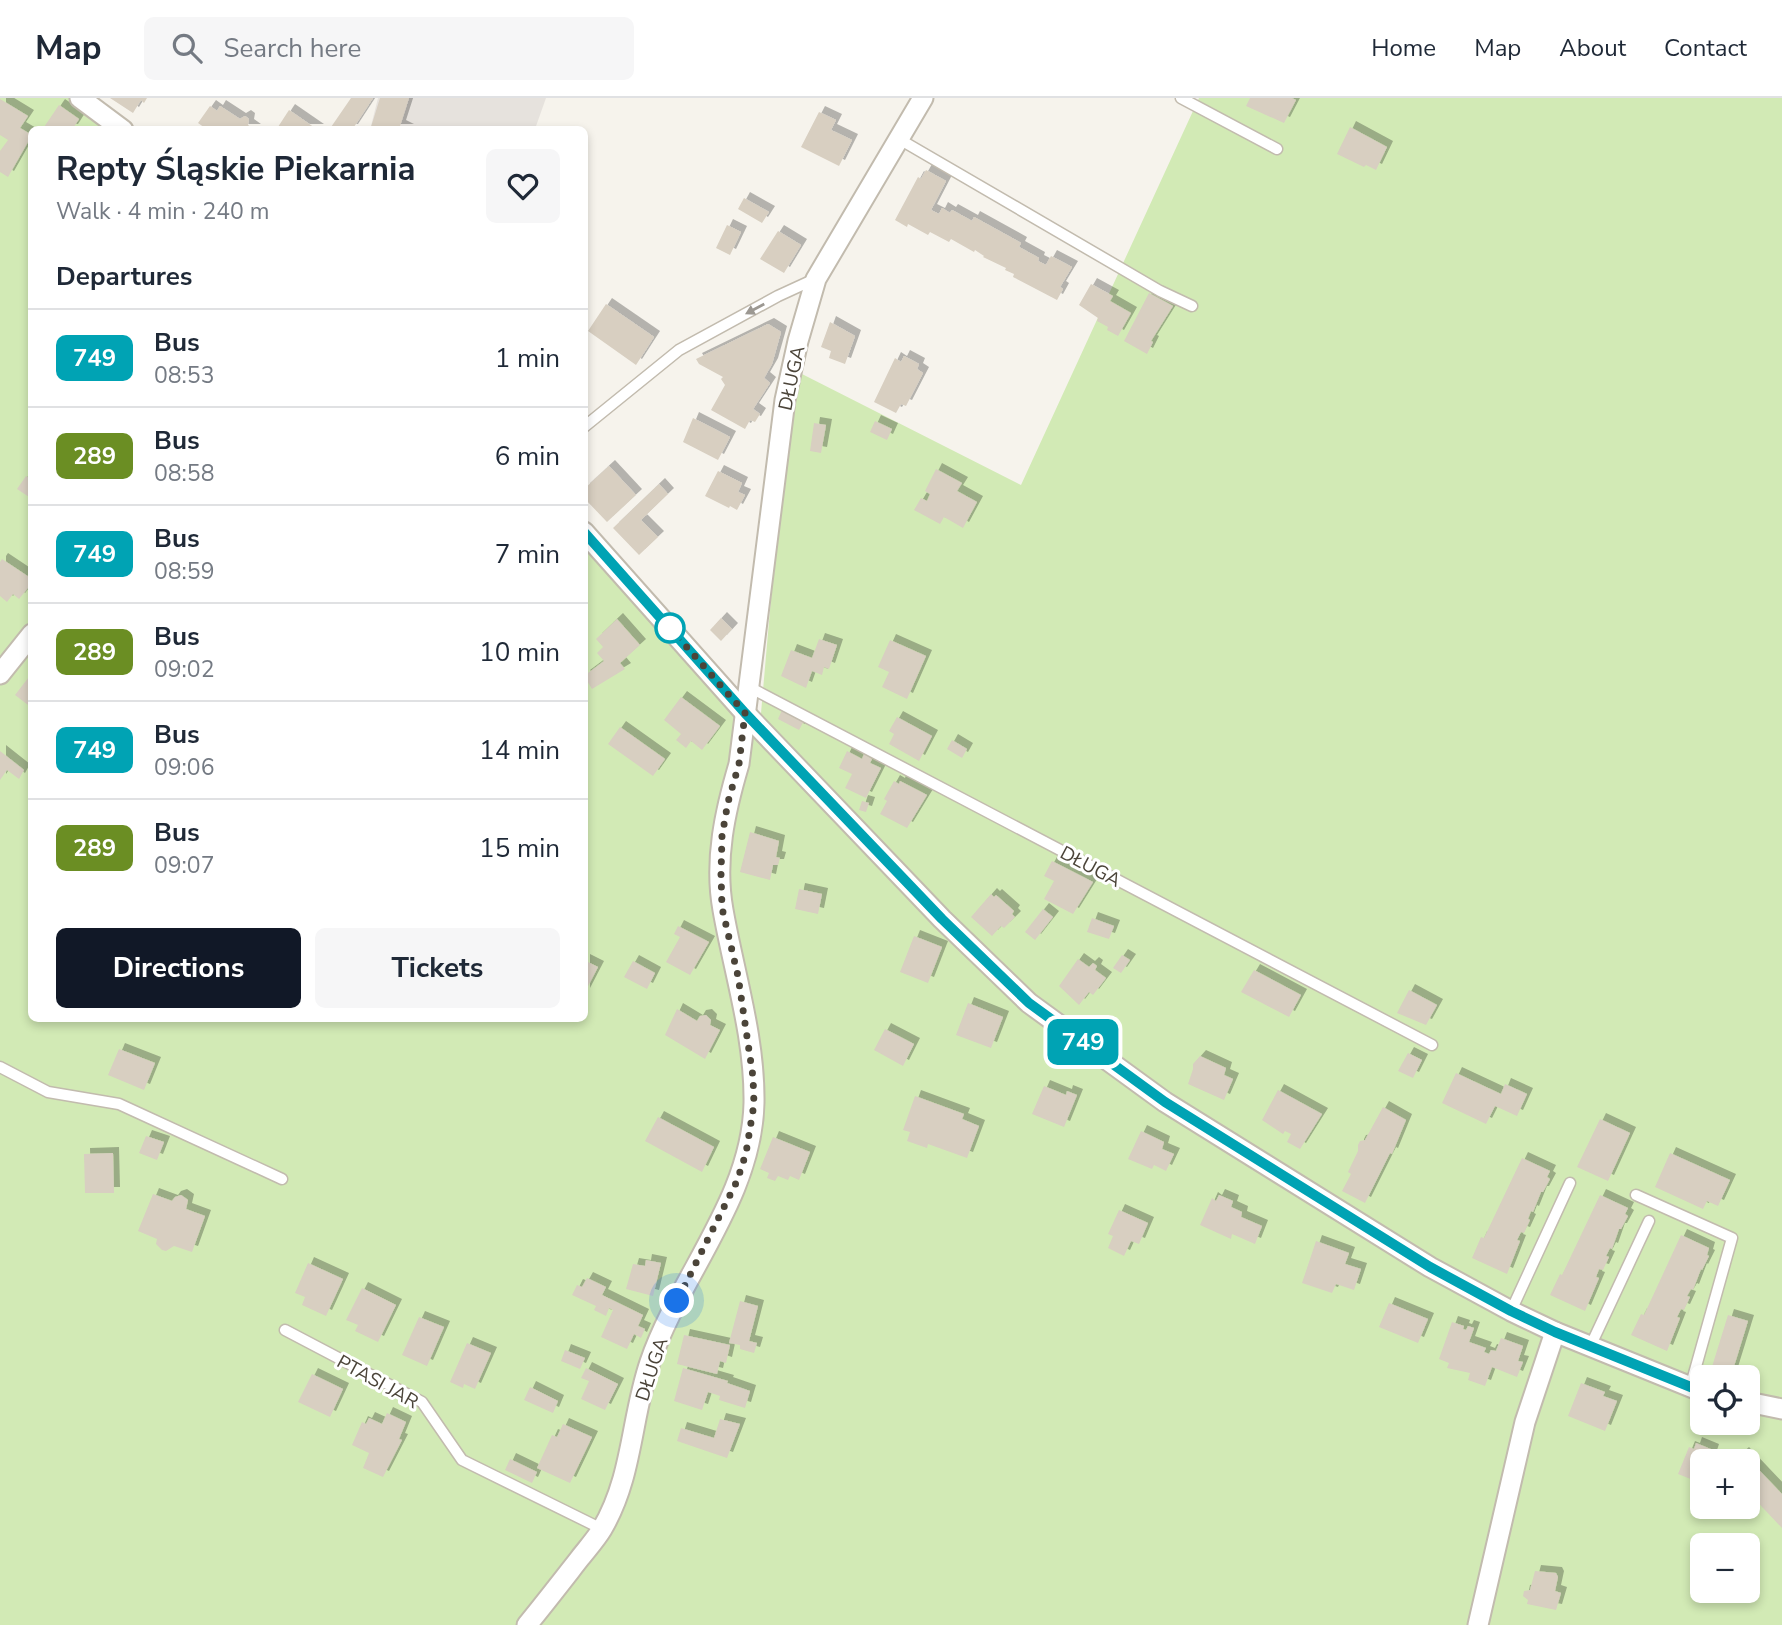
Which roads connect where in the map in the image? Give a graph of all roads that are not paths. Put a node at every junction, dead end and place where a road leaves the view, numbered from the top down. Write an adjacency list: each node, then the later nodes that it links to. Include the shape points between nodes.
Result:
1 (80, 98): 4 (street)
2 (923, 98): 5 (street, DŁUGA)
3 (1181, 98): 6 (lane)
4 (118, 126)
5 (899, 139): 7 (street, DŁUGA); 8 (lane)
6 (1276, 149)
7 (816, 279): 9 (lane, one-way to 9, via 679,350); 13 (street, DŁUGA, via 785,400)
8 (1192, 306)
9 (588, 424)
10 (588, 536): 14 (street)
11 (28, 639): 12 (street)
12 (0, 674)
13 (749, 687): 14 (street, DŁUGA); 15 (lane, DŁUGA)
14 (745, 713): 21 (street, via 1029,1003 1165,1102 1430,1267); 29 (street, DŁUGA, via 720,855 722,908 753,1077 751,1129 737,1181 656,1344 625,1475)
15 (1432, 1045)
16 (0, 1067): 17 (lane, via 48,1092 119,1104)
17 (282, 1179)
18 (1570, 1183): 21 (lane)
19 (1636, 1195): 25 (lane, via 1732,1238)
20 (1648, 1220): 24 (lane)
21 (1511, 1311): 23 (street)
22 (285, 1330): 29 (lane, PTASI JAR, via 422,1402 462,1460)
23 (1555, 1332): 24 (street); 31 (street, via 1525,1422)
24 (1590, 1347): 26 (street)
25 (1702, 1365)
26 (1690, 1388)
27 (1760, 1404): 28 (street)
28 (1782, 1409)
29 (602, 1529): 30 (street, DŁUGA)
30 (527, 1625)
31 (1478, 1625)

